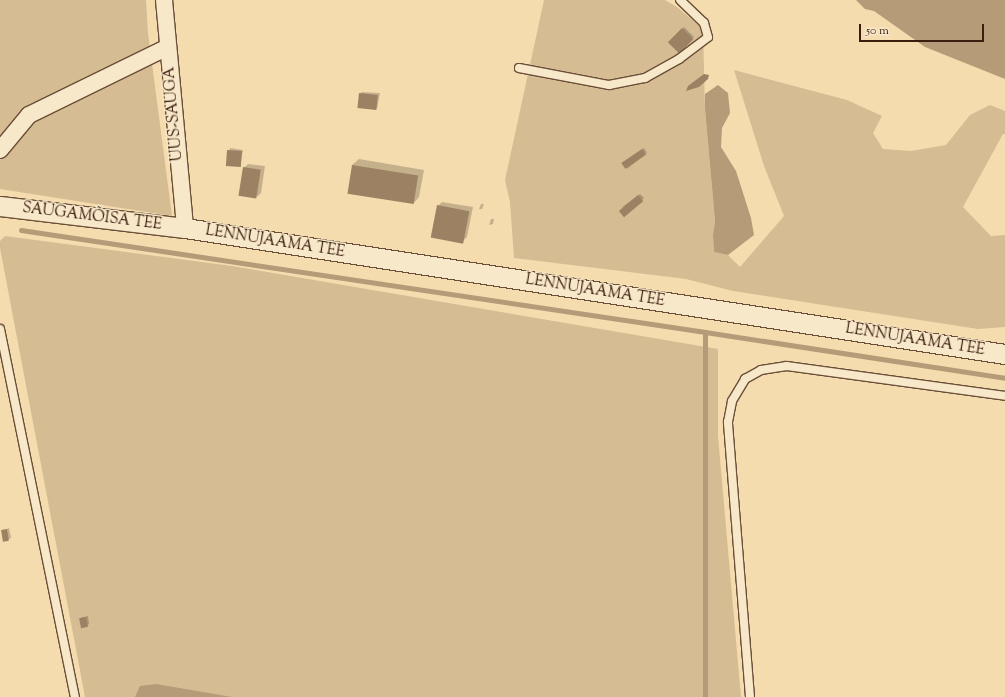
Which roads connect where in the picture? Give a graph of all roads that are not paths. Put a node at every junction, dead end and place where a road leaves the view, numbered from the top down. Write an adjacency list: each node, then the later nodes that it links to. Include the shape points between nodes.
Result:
1 (164, 0): 3 (street, UUS-SAUGA)
2 (680, 0): 4 (lane, via 704,23 708,37 679,59 645,78 609,85)
3 (168, 47): 5 (street, via 29,115); 7 (street, UUS-SAUGA)
4 (519, 68)
5 (0, 150)
6 (0, 206): 7 (street, SAUGAMÕISA TEE)
7 (185, 228): 9 (street, LENNUJAAMA TEE)
8 (0, 329): 11 (lane)
9 (1005, 354)
10 (1005, 396): 12 (lane, via 787,366 761,370 745,379 732,401 728,422)
11 (75, 697)
12 (750, 697)

